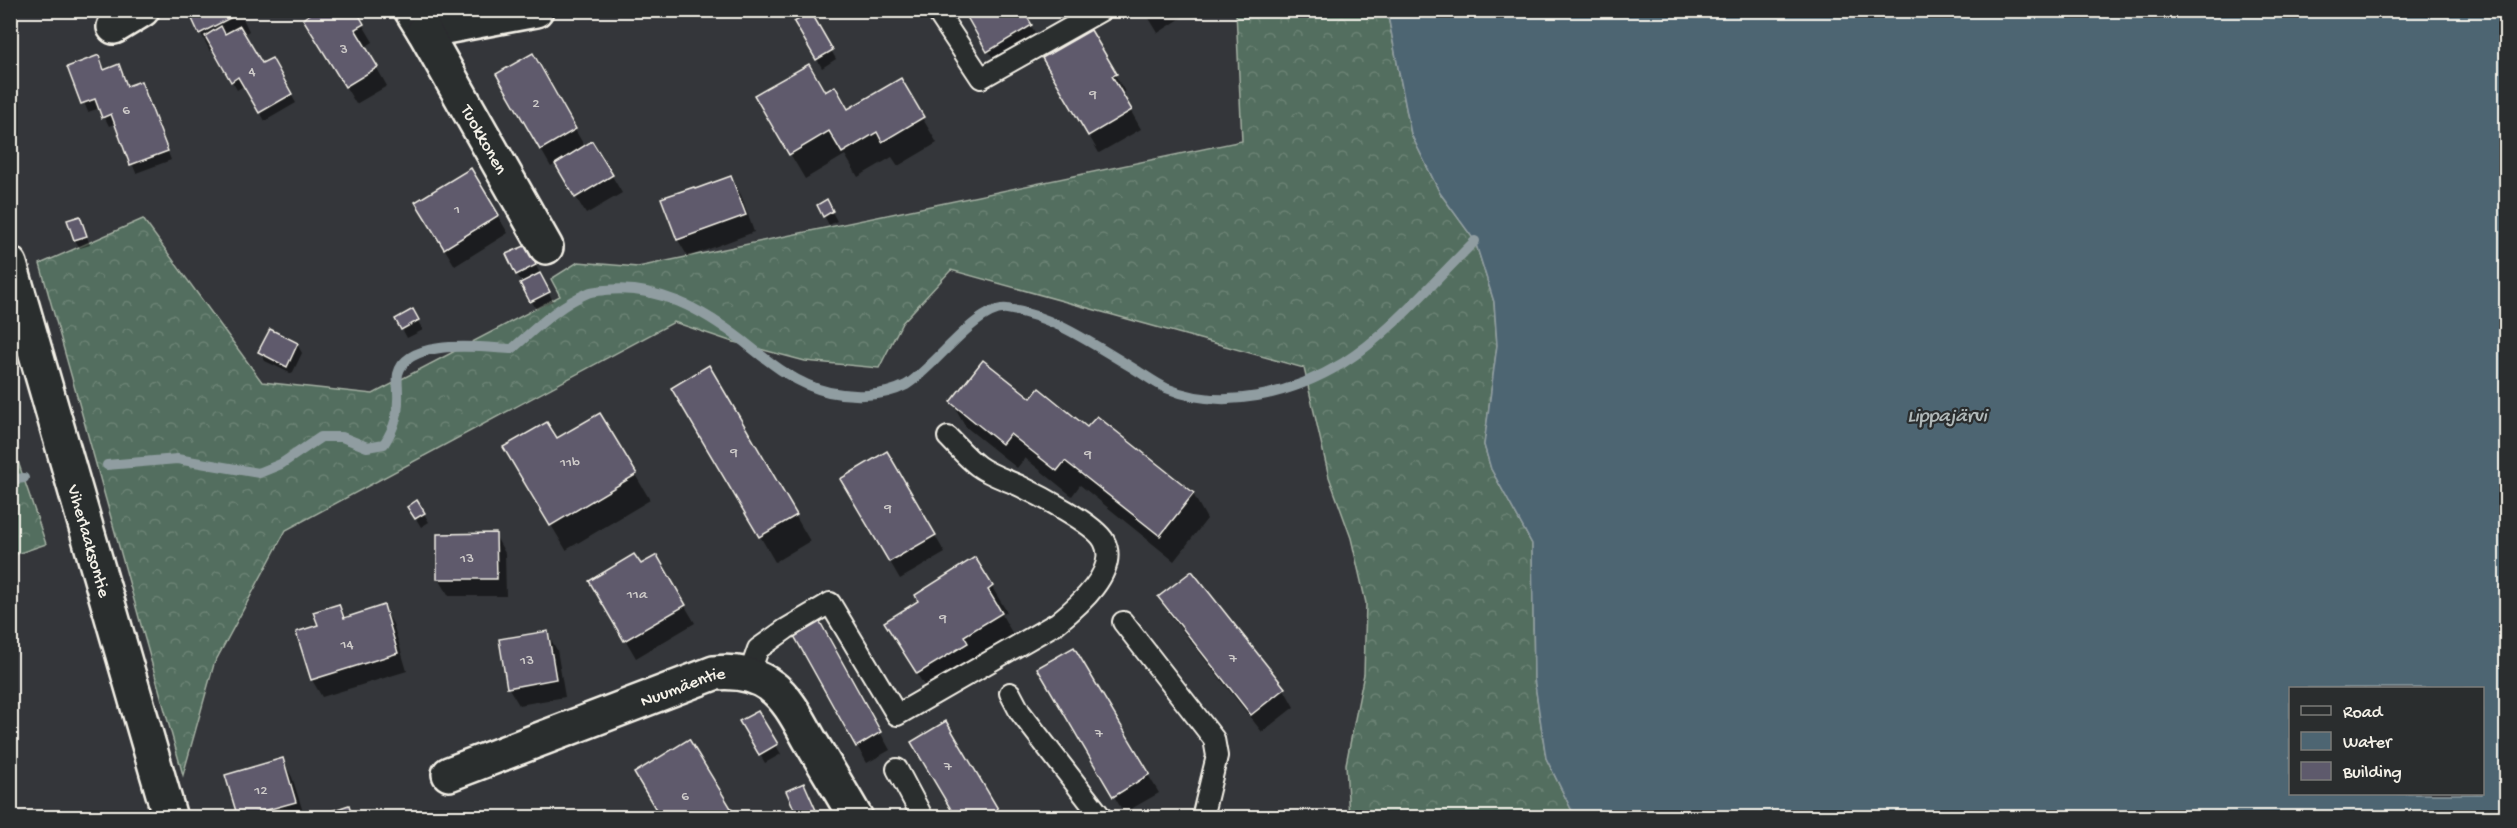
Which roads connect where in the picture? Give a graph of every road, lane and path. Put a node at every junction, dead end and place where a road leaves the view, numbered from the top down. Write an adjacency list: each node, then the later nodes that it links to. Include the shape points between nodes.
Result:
1 (142, 10): 6 (street)
2 (536, 10): 5 (street)
3 (936, 10): 4 (lane, via 981,78)
4 (1102, 10)
5 (417, 21): 7 (street, Tuokkonen)
6 (114, 27)
7 (546, 247)
8 (10, 264): 15 (street, Viherlaaksontie)
9 (948, 437): 11 (lane, via 979,467 1050,501 1104,540 1108,556 1099,582 1056,623 897,715 830,603 758,649)
10 (1123, 622): 19 (lane, via 1214,739 1217,756)
11 (749, 675): 14 (street, Nuumäentie, via 714,673); 16 (street, Nuumäentie, via 771,686 793,711)
12 (1010, 693): 18 (lane, via 1020,712)
13 (897, 769): 17 (lane)
14 (449, 774)
15 (170, 818)
16 (856, 818)
17 (923, 818)
18 (1102, 818)
19 (1202, 818)

